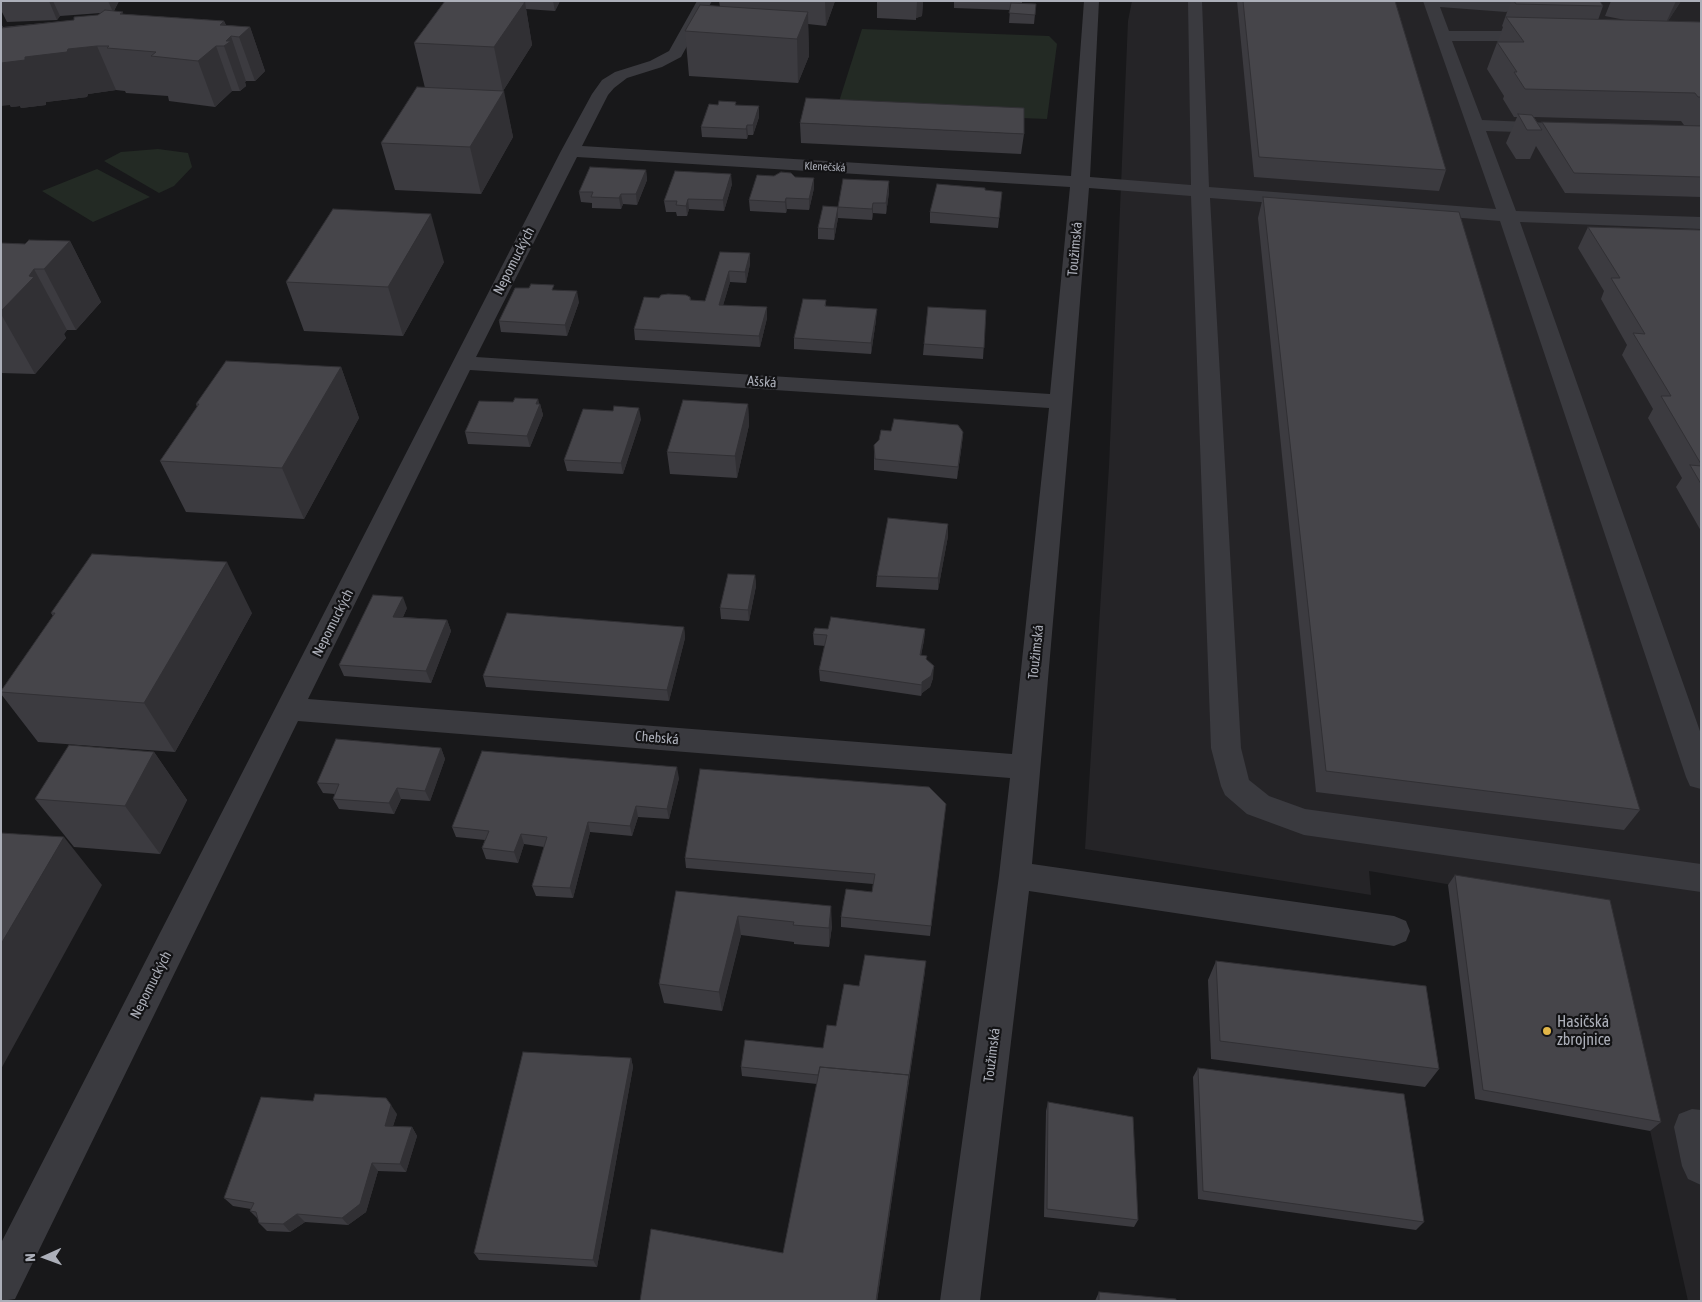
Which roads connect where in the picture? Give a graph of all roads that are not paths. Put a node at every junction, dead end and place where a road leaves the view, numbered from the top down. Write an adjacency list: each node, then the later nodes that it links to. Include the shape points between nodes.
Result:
1 (705, 1): 10 (street, Nepomuckých, via 675,54 621,75 608,84)
2 (1092, 1): 11 (street, Toužimská)
3 (1195, 1): 12 (street)
4 (1512, 1): 5 (street, via 1506,7)
5 (1431, 2): 6 (street)
6 (1443, 36): 7 (street); 8 (street)
7 (1548, 36)
8 (1475, 125): 9 (street); 13 (street)
9 (1570, 128)
10 (570, 151): 11 (street, Klenečská); 15 (street, Nepomuckých)
11 (1080, 182): 12 (street, Klenečská); 16 (street, Toužimská)
12 (1200, 192): 13 (street, Klenečská); 21 (street, via 1226,748 1236,786 1258,805 1304,822)
13 (1508, 216): 14 (street, Klenečská); 19 (street)
14 (1701, 223)
15 (462, 363): 16 (street, Ašská); 17 (street, Nepomuckých)
16 (1061, 402): 18 (street, Toužimská)
17 (290, 709): 18 (street, Chebská); 25 (street, Nepomuckých)
18 (1024, 767): 20 (street, Toužimská)
19 (1701, 777)
20 (1015, 876): 22 (street); 26 (street, Toužimská)
21 (1701, 878)
22 (1394, 931)
23 (1701, 1128): 24 (street, via 1692,1127)
24 (1701, 1166)
25 (1, 1285)
26 (960, 1301)

